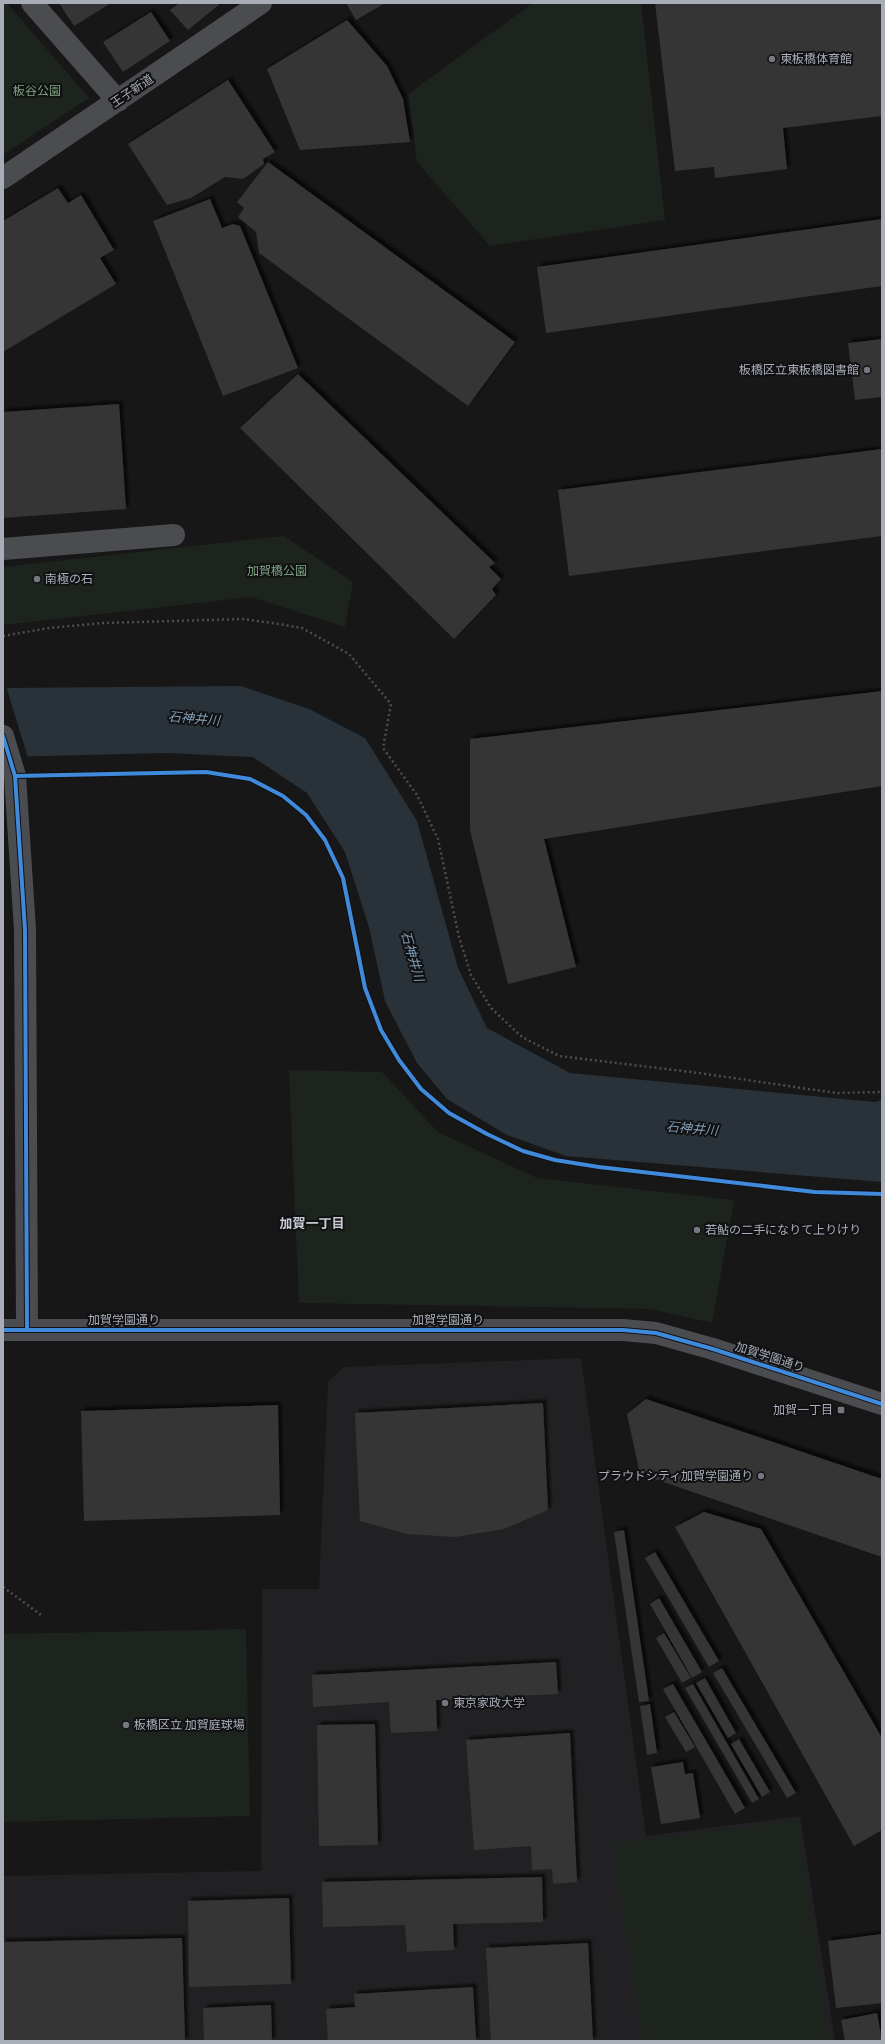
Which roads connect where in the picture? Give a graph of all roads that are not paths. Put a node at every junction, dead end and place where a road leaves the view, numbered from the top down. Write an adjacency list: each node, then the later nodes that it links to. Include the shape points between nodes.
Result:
1 (32, 3): 4 (street)
2 (261, 3): 3 (street, 王子新道)
3 (240, 9): 4 (street, 王子新道)
4 (118, 100): 5 (street, 王子新道)
5 (3, 178)
6 (174, 535): 7 (street)
7 (3, 549)
8 (3, 736): 10 (street, via 15,776 25,930)
9 (3, 1330): 10 (street, 加賀学園通り)
10 (27, 1330): 11 (street, 加賀学園通り, via 624,1330 656,1333 713,1349)
11 (882, 1404)

